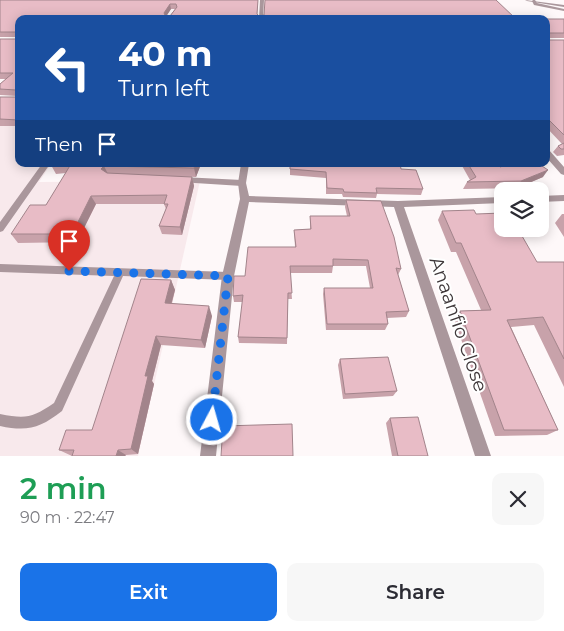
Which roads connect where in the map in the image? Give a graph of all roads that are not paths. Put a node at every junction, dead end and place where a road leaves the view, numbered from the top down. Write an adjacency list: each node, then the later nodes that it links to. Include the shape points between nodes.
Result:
1 (262, 0): 4 (street)
2 (530, 0): 3 (street)
3 (564, 8)
4 (261, 15)
5 (550, 156): 8 (street)
6 (44, 167): 16 (lane)
7 (244, 167): 10 (street)
8 (564, 172)
9 (176, 180): 10 (lane)
10 (242, 183): 12 (street)
11 (564, 198): 13 (street)
12 (245, 199): 15 (street); 19 (street)
13 (549, 199)
14 (494, 200): 15 (street)
15 (398, 204): 22 (street, Anaanfio Close)
16 (0, 229)
17 (0, 268): 18 (lane)
18 (120, 273): 19 (lane); 20 (lane, via 58,407 39,422 20,424)
19 (228, 276): 21 (street)
20 (0, 420)
21 (208, 456)
22 (483, 456)

